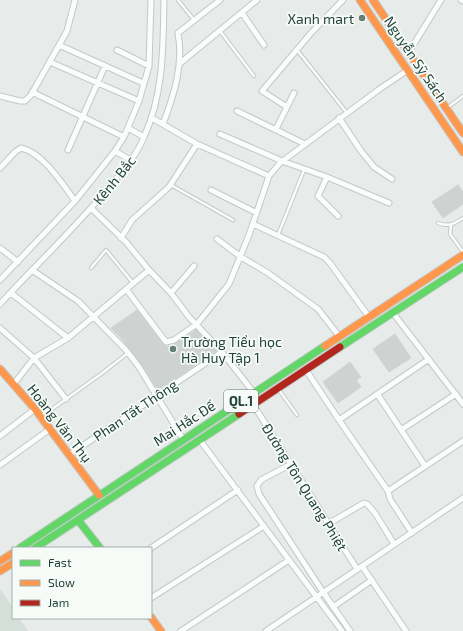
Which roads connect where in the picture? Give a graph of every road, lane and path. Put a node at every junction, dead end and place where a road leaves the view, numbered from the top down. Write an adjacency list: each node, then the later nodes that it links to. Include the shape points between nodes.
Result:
1 (75, 0): 16 (street, via 68,31)
2 (151, 0): 24 (street, Kênh Bắc)
3 (164, 0): 41 (street, Kênh Bắc, via 163,66)
4 (178, 0): 14 (lane)
5 (220, 0): 14 (street)
6 (257, 0): 12 (street)
7 (343, 0): 19 (street)
8 (360, 0): 13 (main road, Nguyễn Sỹ Sách)
9 (373, 0): 11 (main road, Nguyễn Sỹ Sách)
10 (441, 0): 20 (street)
11 (379, 8): 13 (main road); 20 (main road, Nguyễn Sỹ Sách)
12 (242, 13): 15 (street); 17 (street)
13 (370, 14): 25 (main road, Nguyễn Sỹ Sách)
14 (195, 20): 22 (street, via 178,33 181,52)
15 (220, 30): 22 (street); 26 (lane)
16 (59, 45): 21 (street); 23 (street)
17 (264, 45)
18 (117, 50): 24 (street)
19 (297, 50): 36 (street, via 262,91); 39 (lane)
20 (409, 52): 29 (main road, Nguyễn Sỹ Sách)
21 (50, 62): 27 (street); 30 (street)
22 (179, 64): 43 (street, via 174,94)
23 (105, 66): 27 (street); 28 (street)
24 (149, 66): 28 (street, Kênh Bắc)
25 (408, 70): 32 (main road, Nguyễn Sỹ Sách); 39 (street)
26 (254, 76)
27 (98, 83): 35 (street); 40 (street)
28 (143, 83): 35 (street, Kênh Bắc)
29 (433, 88): 32 (main road); 37 (main road, Nguyễn Sỹ Sách)
30 (32, 92): 33 (street, via 25,101); 40 (street)
31 (294, 93): 36 (street)
32 (425, 95): 52 (main road, Nguyễn Sỹ Sách)
33 (0, 96)
34 (463, 96): 37 (lane)
35 (138, 101): 44 (street, Kênh Bắc)
36 (287, 107): 45 (street)
37 (446, 108): 46 (main road, Nguyễn Sỹ Sách)
38 (237, 111): 45 (street)
39 (347, 113): 42 (street)
40 (84, 118): 48 (street); 53 (street)
41 (152, 118): 43 (street); 49 (street, Kênh Bắc)
42 (340, 118): 51 (street); 61 (street, via 374,167)
43 (163, 124): 50 (street)
44 (128, 128): 48 (street, Kênh Bắc); 49 (street)
45 (276, 130): 51 (street)
46 (463, 133)
47 (220, 134): 56 (street)
48 (124, 137): 54 (street, Kênh Bắc)
49 (144, 137): 55 (street, Kênh Bắc)
50 (198, 144): 59 (street); 62 (street)
51 (305, 144): 56 (street)
52 (462, 148)
53 (68, 150)
54 (115, 151): 55 (street); 64 (street, Kênh Bắc)
55 (132, 161): 66 (street, Kênh Bắc)
56 (282, 161): 58 (street); 59 (street)
57 (0, 168): 64 (street, via 21,148 30,150 56,174)
58 (304, 169): 60 (street); 74 (lane)
59 (269, 176): 67 (street)
60 (327, 177): 65 (street); 68 (street, via 318,196)
61 (392, 179)
62 (170, 185): 70 (lane); 75 (street, via 132,220)
63 (211, 190): 67 (street)
64 (75, 201): 80 (street, Kênh Bắc)
65 (389, 203)
66 (91, 208): 75 (street); 84 (street, Kênh Bắc)
67 (257, 212): 72 (street)
68 (338, 216)
69 (463, 218): 73 (lane)
70 (233, 220)
71 (438, 223): 73 (lane)
72 (253, 224): 74 (street); 79 (street)
73 (451, 225): 78 (lane, via 450,234)
74 (278, 235): 94 (street, via 324,257)
75 (121, 238): 85 (street)
76 (217, 239): 79 (street)
77 (0, 248): 80 (street)
78 (463, 253): 94 (main road, Mai Hắc Đế / QL.1)
79 (241, 257): 95 (street, via 230,284); 97 (street, via 318,309)
80 (18, 262): 86 (street, Kênh Bắc)
81 (194, 266): 90 (street)
82 (463, 267): 92 (main road, Mai Hắc Đế / QL.1)
83 (91, 268): 87 (lane, via 106,250)
84 (32, 270): 89 (street, Kênh Bắc); 93 (street, via 78,301)
85 (149, 270): 87 (street); 90 (street)
86 (0, 280)
87 (133, 283): 88 (street)
88 (126, 289): 93 (street); 95 (street, via 166,342 174,340)
89 (10, 293): 91 (street, Kênh Bắc); 98 (street)
90 (171, 293): 95 (street)
91 (0, 304)
92 (393, 313): 102 (street); 103 (main road, Mai Hắc Đế / QL.1)
93 (94, 316): 98 (street); 99 (street)
94 (369, 317): 97 (main road, Mai Hắc Đế / QL.1)
95 (197, 324): 100 (street)
96 (0, 328): 101 (street)
97 (339, 336): 107 (main road, Mai Hắc Đế / QL.1)
98 (68, 338): 101 (street)
99 (128, 352): 110 (street); 111 (lane)
100 (222, 352): 107 (street); 110 (street, Phan Tất Thông)
101 (34, 358): 105 (street); 111 (street)
102 (429, 359): 108 (street); 109 (street)
103 (306, 370): 106 (main road, Mai Hắc Đế / QL.1); 117 (street)
104 (1, 372): 105 (main road, Hoàng Văn Thụ)
105 (14, 384): 114 (main road, Hoàng Văn Thụ)
106 (278, 388): 112 (main road, Mai Hắc Đế / QL.1); 115 (lane)
107 (254, 393): 121 (main road, Mai Hắc Đế / QL.1)
108 (456, 394): 113 (street); 119 (street)
109 (378, 395): 117 (street); 119 (street)
110 (156, 396): 121 (street); 124 (street, Phan Tất Thông)
111 (66, 399): 116 (lane)
112 (253, 404): 122 (main road, Mai Hắc Đế / QL.1); 126 (street, Đường Tôn Quang Phiệt)
113 (463, 404)
114 (35, 410): 116 (main road, Hoàng Văn Thụ); 120 (street)
115 (297, 415)
116 (40, 416): 118 (main road, Hoàng Văn Thụ)
117 (339, 420): 131 (street)
118 (50, 429): 124 (main road, Hoàng Văn Thụ); 127 (street)
119 (401, 430): 128 (street)
120 (0, 436)
121 (183, 439): 125 (main road, Mai Hắc Đế / QL.1)
122 (200, 439): 129 (main road, Mai Hắc Đế / QL.1); 130 (street)
123 (463, 441): 128 (street)
124 (69, 455): 132 (main road, Hoàng Văn Thụ)
125 (153, 459): 129 (main road); 132 (main road, Mai Hắc Đế / QL.1)
126 (291, 464): 135 (street, Đường Tôn Quang Phiệt); 151 (street, via 261,480 257,486 259,494)
127 (0, 465)
128 (425, 466): 131 (street)
129 (158, 467): 134 (main road, Mai Hắc Đế / QL.1)
130 (238, 490): 136 (street); 142 (street)
131 (388, 491): 137 (street, via 390,499)
132 (99, 495): 139 (main road, Mai Hắc Đế / QL.1)
133 (463, 498): 137 (street)
134 (78, 520): 140 (main road, Mai Hắc Đế / QL.1); 141 (main road)
135 (328, 524): 138 (street, via 364,503 374,513); 148 (street, Đường Tôn Quang Phiệt)
136 (264, 526): 145 (street); 153 (street)
137 (412, 532): 138 (street)
138 (394, 544): 147 (street)
139 (21, 547)
140 (37, 547)
141 (99, 547)
142 (152, 547)
143 (12, 554): 144 (main road)
144 (1, 560): 146 (main road)
145 (289, 560): 152 (street); 157 (street)
146 (10, 565): 149 (main road)
147 (362, 566): 148 (street); 150 (street)
148 (357, 569): 151 (street)
149 (0, 571)
150 (372, 580): 154 (street); 161 (street)
151 (323, 592): 152 (street); 154 (street)
152 (317, 596): 158 (street); 159 (street)
153 (152, 597)
154 (333, 607): 160 (street)
155 (152, 618): 156 (main road)
156 (161, 631)
157 (181, 631)
158 (266, 631)
159 (342, 631)
160 (350, 631)
161 (406, 631)

